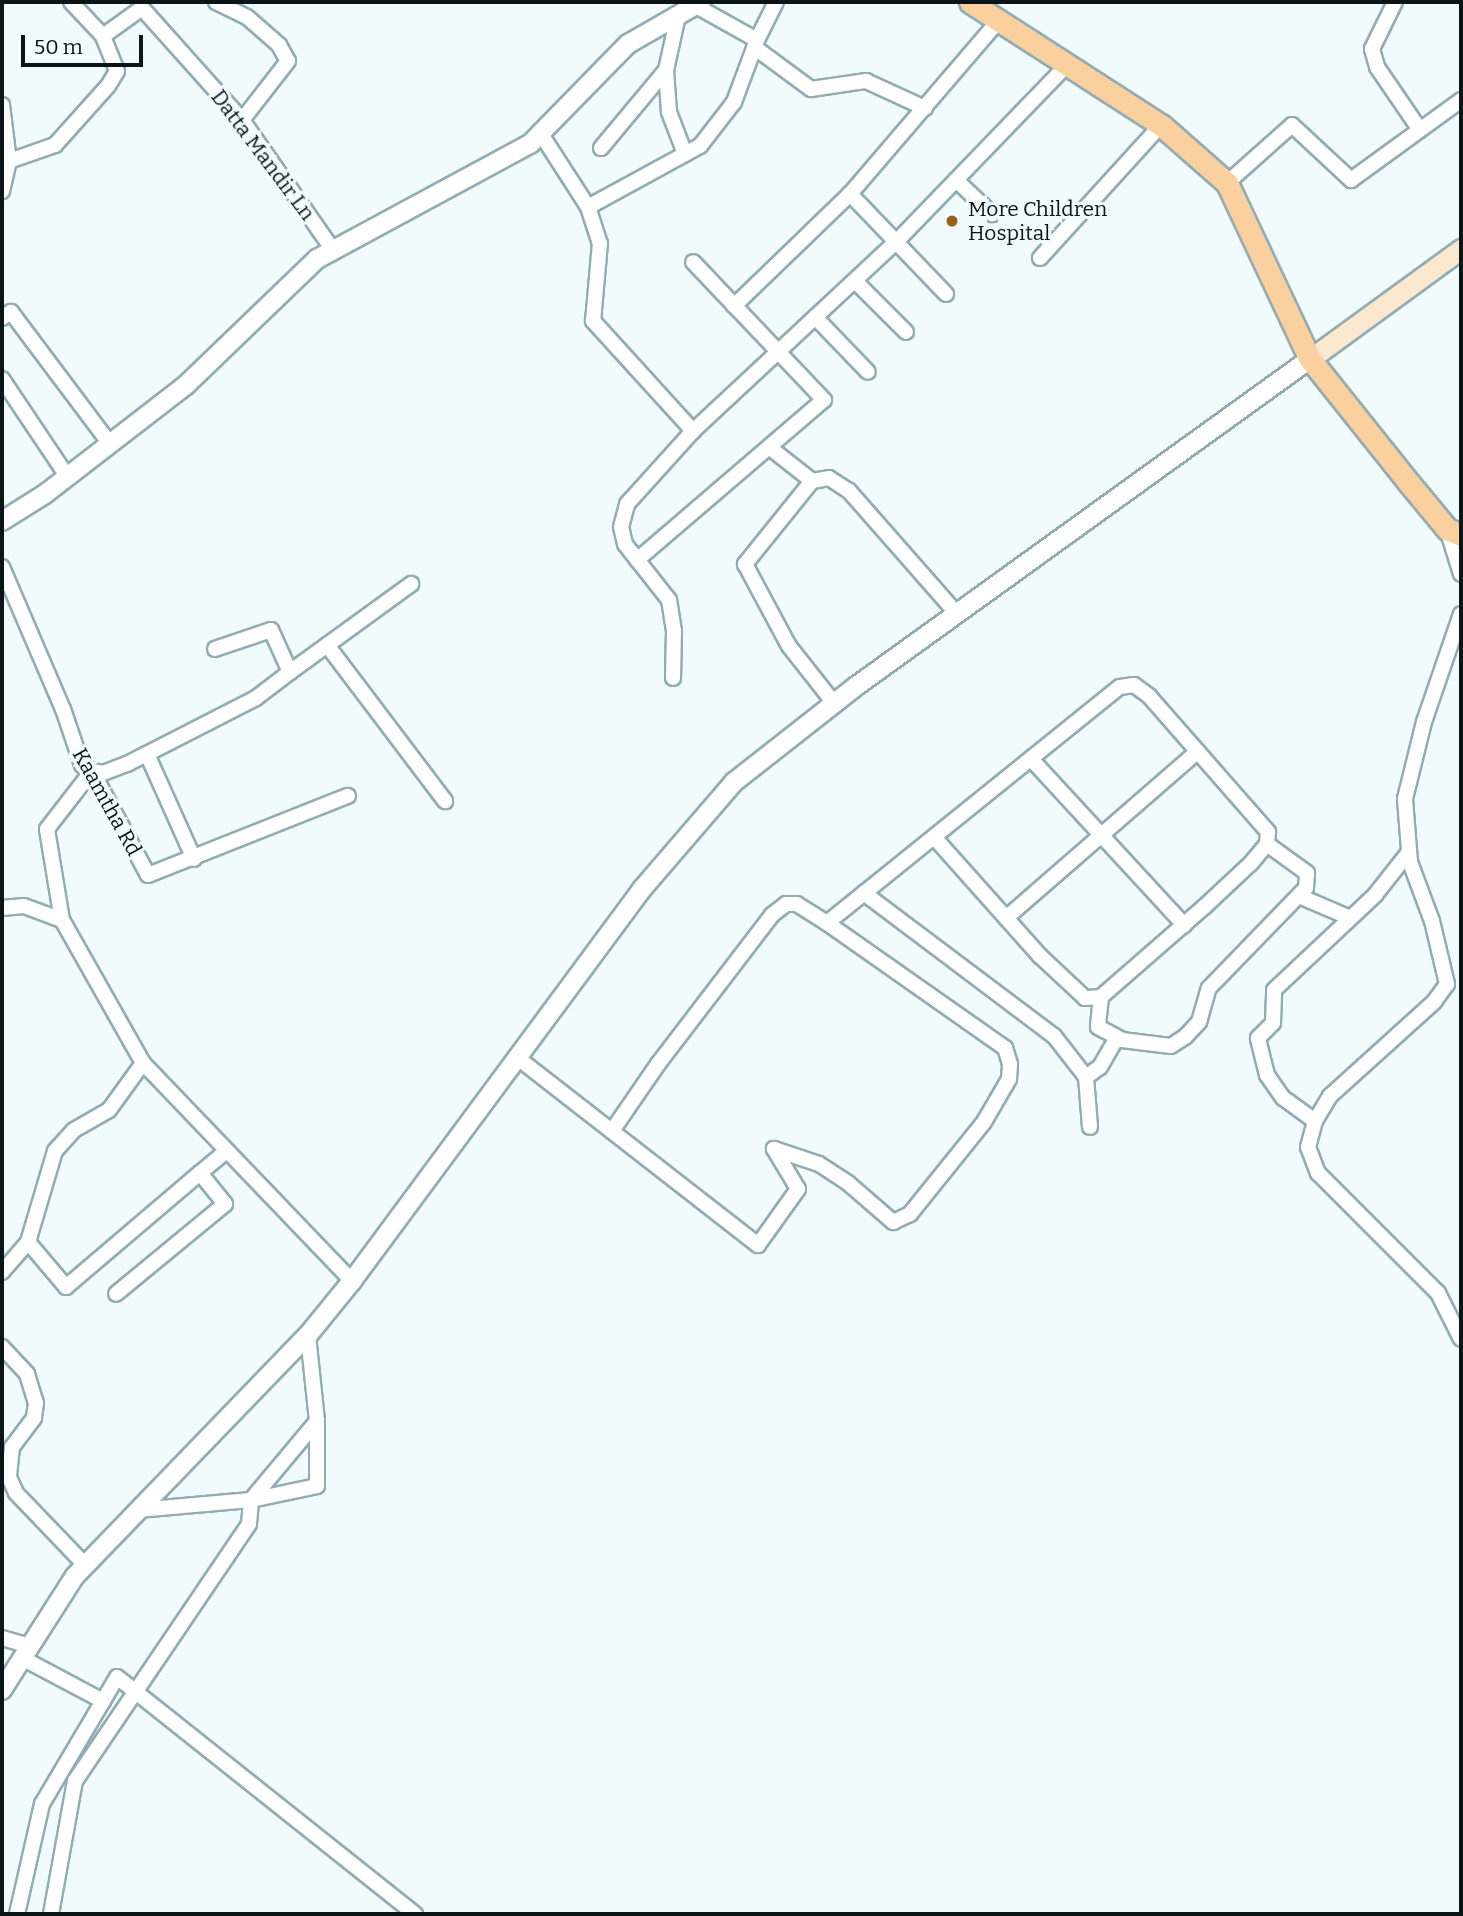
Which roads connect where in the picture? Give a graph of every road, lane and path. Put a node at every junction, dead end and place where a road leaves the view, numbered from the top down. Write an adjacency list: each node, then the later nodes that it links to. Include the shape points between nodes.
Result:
1 (71, 2): 9 (street)
2 (216, 2): 16 (street, via 247,17 279,46 288,61)
3 (776, 2): 10 (street)
4 (970, 2): 8 (main road)
5 (1395, 2): 18 (street, via 1372,49 1377,67)
6 (699, 4): 7 (street); 10 (street)
7 (678, 16): 12 (street); 19 (street, via 628,44)
8 (999, 20): 11 (main road); 15 (street)
9 (103, 36): 16 (street, Datta Mandir Ln, via 142,8); 22 (street, via 117,71 108,86 55,145)
10 (756, 44): 15 (street, via 811,89 866,81); 21 (street, via 734,102 700,146)
11 (1068, 64): 17 (main road); 23 (street)
12 (666, 70): 20 (street); 21 (street, via 669,112)
13 (1461, 100): 18 (street)
14 (2, 105): 22 (street)
15 (925, 107): 26 (street)
16 (242, 120): 31 (street, Datta Mandir Ln)
17 (1161, 125): 24 (main road); 32 (street)
18 (1420, 130): 24 (street, via 1351,180 1292,125)
19 (541, 134): 27 (street); 31 (street, via 492,166)
20 (601, 148)
21 (685, 154): 27 (street)
22 (9, 161): 25 (street)
23 (957, 180): 28 (street); 29 (street)
24 (1227, 183): 41 (main road)
25 (2, 191)
26 (850, 194): 29 (street); 36 (street)
27 (588, 207): 44 (street, via 600,243 593,321)
28 (992, 214)
29 (898, 240): 34 (street); 35 (street)
30 (1461, 249): 41 (main road)
31 (333, 250): 45 (street, via 186,385)
32 (1040, 258)
33 (693, 262): 36 (street)
34 (855, 281): 37 (street); 39 (street)
35 (946, 294)
36 (734, 306): 40 (street)
37 (815, 317): 40 (street); 42 (street)
38 (2, 318): 45 (street, via 11,312)
39 (906, 332)
40 (778, 352): 44 (street); 46 (street, via 824,400)
41 (1310, 359): 50 (main road); 55 (street)
42 (869, 372)
43 (2, 379): 47 (street)
44 (693, 431): 51 (street, via 627,504 621,527 625,544)
45 (110, 444): 47 (street)
46 (769, 447): 48 (street); 51 (street)
47 (67, 476): 49 (street)
48 (812, 481): 55 (street, via 829,478 849,491); 61 (street, via 745,564 789,646)
49 (2, 521)
50 (1454, 532): 53 (street)
51 (637, 560): 60 (street, via 669,600)
52 (2, 567): 65 (street, Kaamtha Rd, via 82,765)
53 (1461, 574)
54 (411, 584): 57 (street)
55 (956, 613): 61 (street)
56 (1461, 614): 71 (street, via 1424,722 1405,799)
57 (327, 645): 59 (street); 67 (street)
58 (215, 649): 59 (street, via 271,630)
59 (290, 672): 63 (street, via 256,698)
60 (673, 678)
61 (834, 703): 83 (street, via 734,782 642,890)
62 (1198, 751): 64 (street, via 1134,685 1119,687); 68 (street); 70 (street, via 1268,832)
63 (147, 754): 65 (street, via 103,773); 72 (street)
64 (1031, 759): 68 (street); 69 (street)
65 (92, 771): 72 (street, Kaamtha Rd, via 148,876); 78 (street, via 47,829)
66 (348, 796): 72 (street, Kaamtha Rd)
67 (445, 801)
68 (1102, 836): 77 (street); 80 (street)
69 (934, 837): 73 (street); 77 (street)
70 (1267, 844): 74 (street, via 1307,873 1306,888); 80 (street)
71 (1409, 852): 76 (street, via 1375,895); 86 (street, via 1447,984 1434,1002 1330,1097)
72 (194, 859)
73 (864, 893): 79 (street); 85 (street, via 1054,1036)
74 (1299, 896): 76 (street); 82 (street, via 1209,988 1199,1022 1185,1037 1171,1046)
75 (2, 908): 78 (street, via 24,906)
76 (1348, 917): 86 (street, via 1274,990 1273,1023 1258,1038 1267,1074 1283,1098)
77 (1006, 918): 81 (street, via 1085,998)
78 (62, 920): 84 (street)
79 (827, 923): 88 (street, via 797,904 786,904 772,915); 88 (street, via 1005,1048 1010,1064 1009,1079 984,1122 910,1214 893,1222 819,1164 774,1149 798,1189 758,1245)
80 (1184, 925): 81 (street)
81 (1101, 997): 82 (street, via 1098,1027)
82 (1117, 1037): 85 (street, via 1100,1067)
83 (519, 1059): 88 (street); 93 (street)
84 (143, 1063): 89 (street); 91 (street, via 109,1110 74,1130 55,1151)
85 (1086, 1077): 87 (street)
86 (1315, 1121): 96 (street, via 1308,1147 1318,1173 1438,1293)
87 (1090, 1127)
88 (612, 1131)
89 (225, 1152): 90 (street); 93 (street)
90 (200, 1173): 91 (street, via 66,1287); 94 (street, via 225,1204)
91 (28, 1242): 92 (street)
92 (2, 1272)
93 (352, 1281): 95 (street)
94 (116, 1294)
95 (308, 1335): 98 (street); 101 (street)
96 (1461, 1339)
97 (2, 1347): 99 (street, via 27,1374 36,1403 34,1418 12,1447)
98 (317, 1421): 100 (street); 100 (street, via 317,1486)
99 (6, 1476): 102 (street, via 16,1493)
100 (251, 1500): 101 (street); 106 (street, via 249,1524)
101 (138, 1510): 102 (street)
102 (85, 1565): 104 (street)
103 (2, 1638): 104 (street)
104 (26, 1652): 105 (street); 107 (street)
105 (2, 1690)
106 (135, 1691): 107 (street, via 117,1677); 109 (street, via 75,1781); 110 (street)
107 (103, 1701): 108 (street, via 42,1804)
108 (17, 1914)
109 (51, 1914)
110 (415, 1914)

